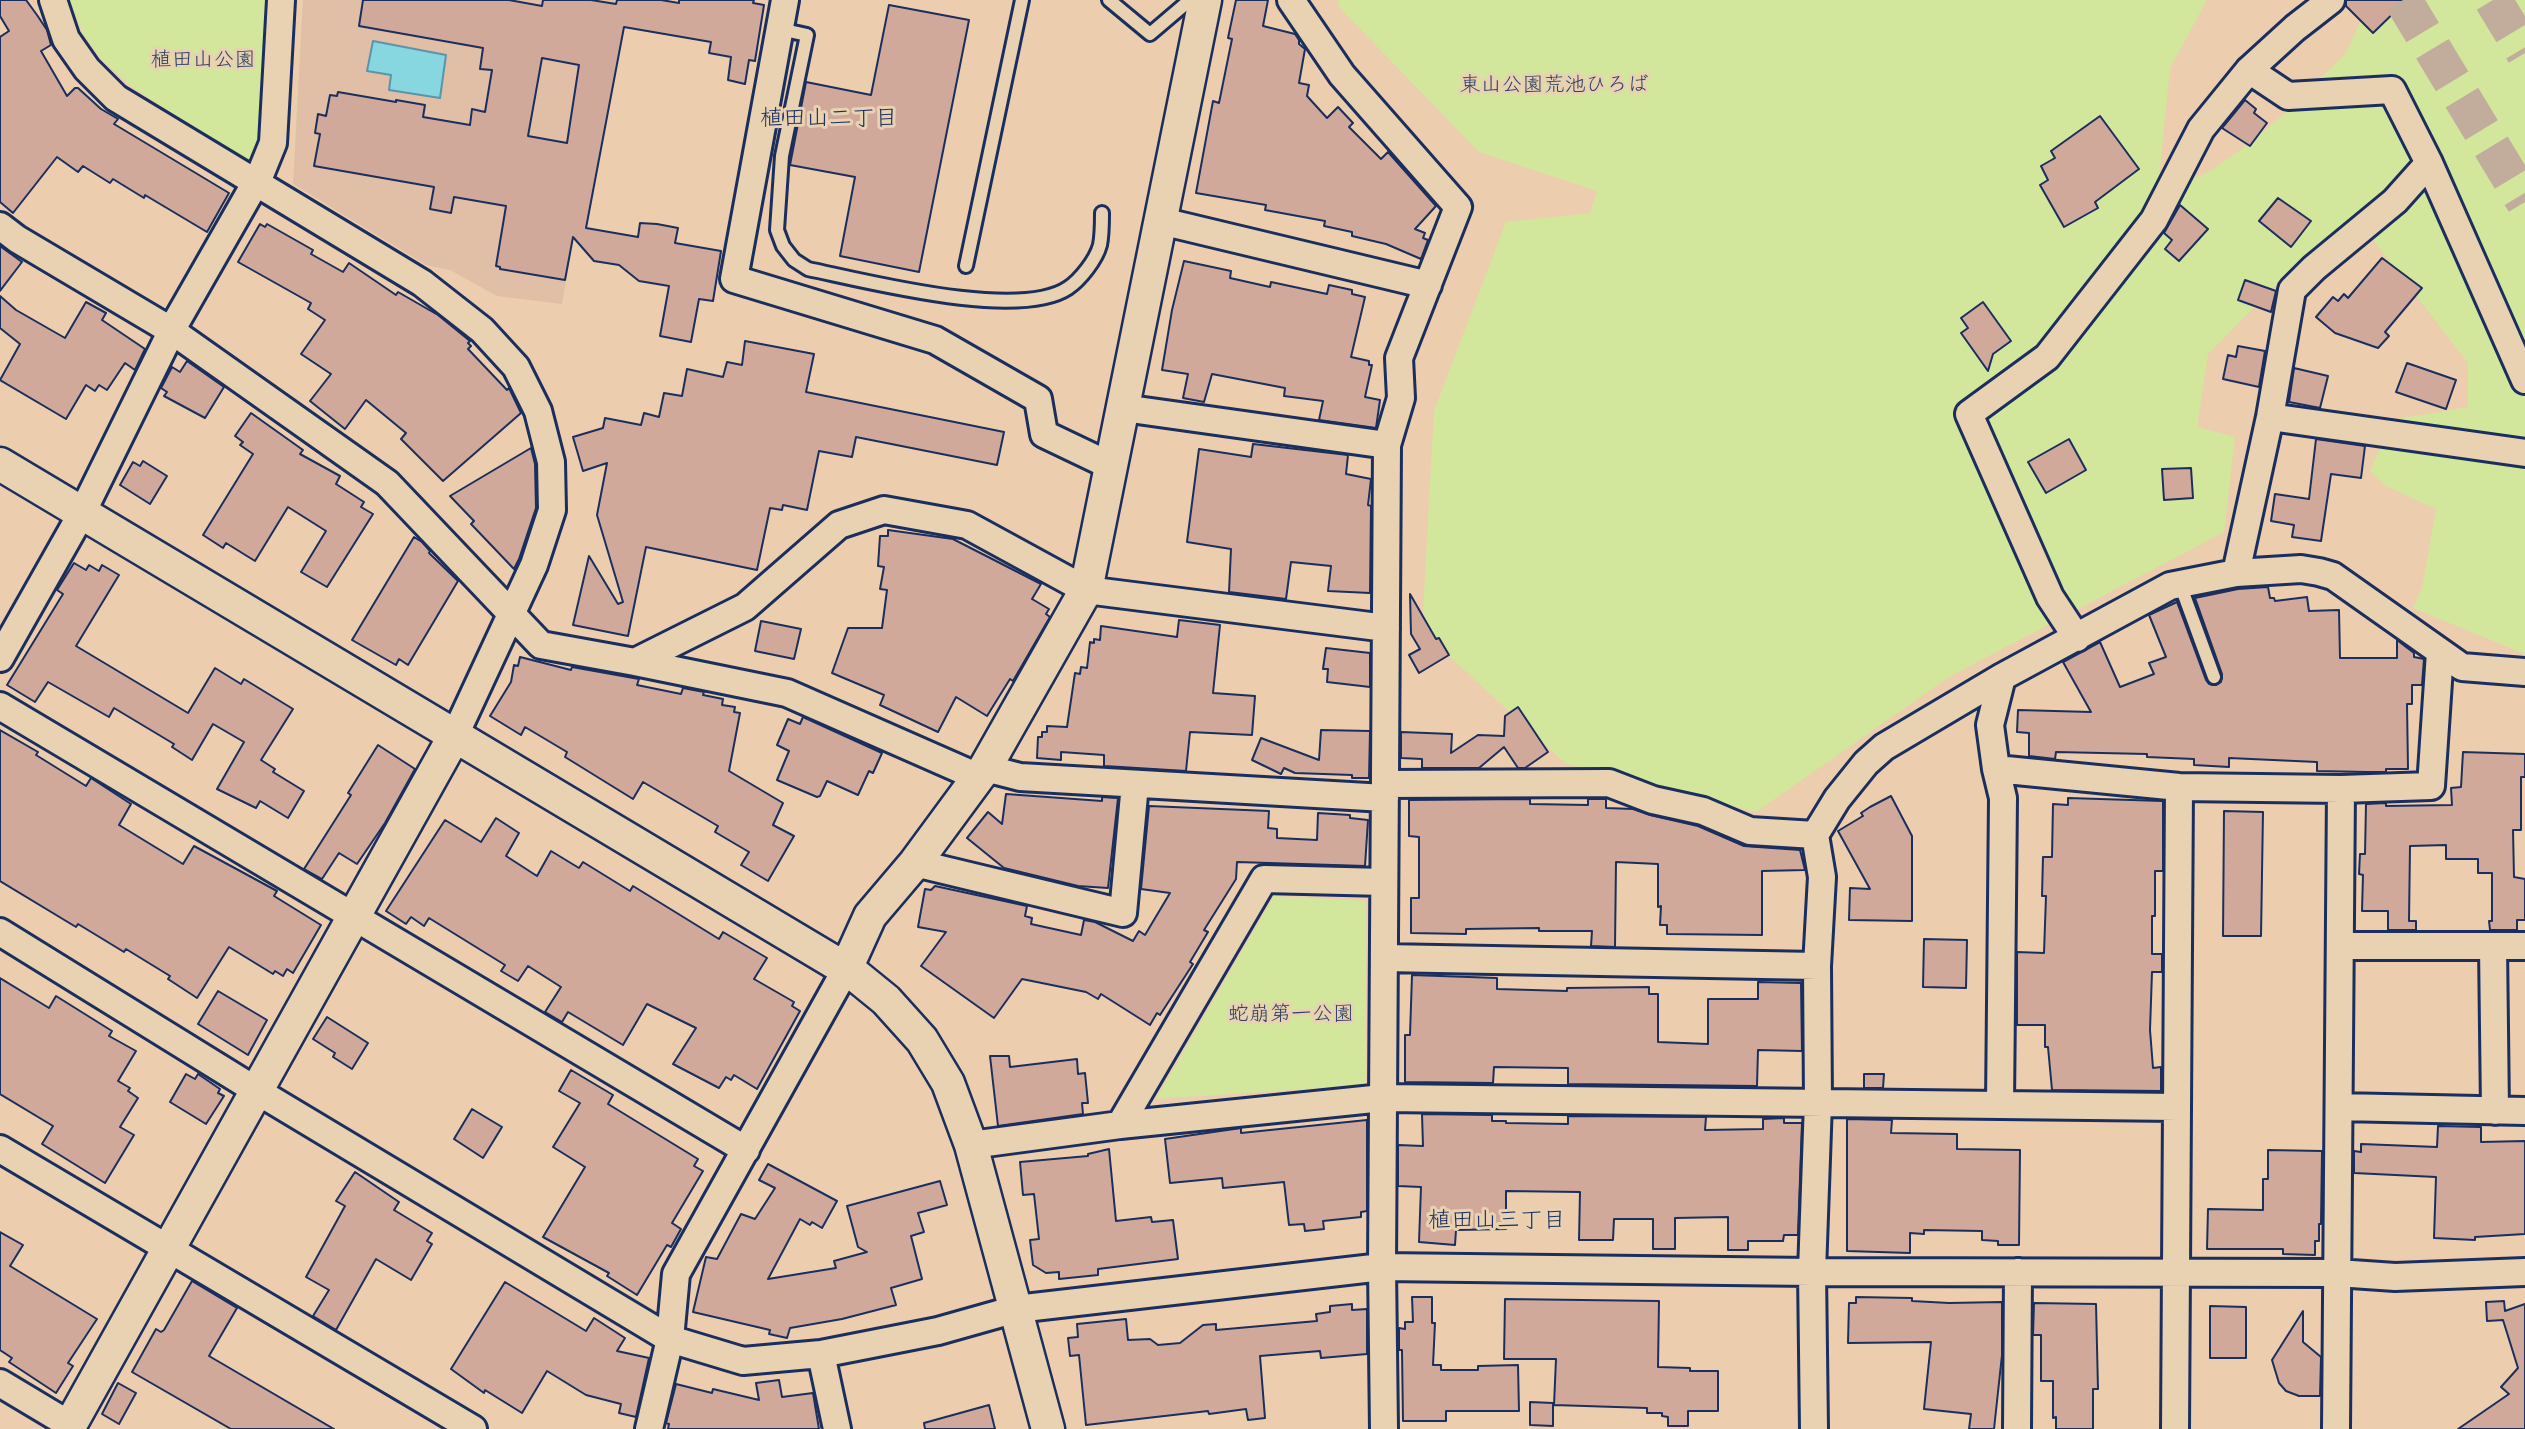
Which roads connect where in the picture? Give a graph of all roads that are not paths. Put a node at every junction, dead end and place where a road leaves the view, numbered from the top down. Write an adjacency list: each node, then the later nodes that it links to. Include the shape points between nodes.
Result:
1 (53, 0): 13 (street, via 66,39 116,98)
2 (281, 0): 13 (street, via 273,143)
3 (785, 0): 10 (street)
4 (1022, 0): 17 (lane)
5 (1109, 0): 6 (lane, via 1150,34)
6 (1190, 0)
7 (1205, 0): 15 (street)
8 (1291, 0): 18 (street, via 1342,75 1458,207)
9 (2331, 0): 11 (street)
10 (780, 29): 14 (lane, via 807,35 782,156 778,230 783,246 808,269 941,296 1043,299 1068,288 1084,272 1100,247); 26 (street, via 734,279 935,340 1038,399 1044,434)
11 (2249, 69): 12 (street, via 2288,96 2392,90); 33 (street, via 2201,129 2154,220 2047,356 1969,414 2050,597)
12 (2429, 163): 20 (street); 22 (street, via 2395,201 2292,290)
13 (256, 182): 19 (street); 31 (street, via 422,283 482,330 516,367 538,411 551,462 552,510 534,565)
14 (1102, 213)
15 (1161, 221): 18 (street); 21 (street)
16 (0, 226): 19 (street)
17 (966, 266)
18 (1428, 285): 23 (street, via 1399,358 1401,398)
19 (172, 331): 27 (street); 31 (street, via 387,483)
20 (2525, 380)
21 (1123, 408): 23 (street); 26 (street)
22 (2270, 417): 24 (street); 28 (street)
23 (1387, 445): 32 (street)
24 (2525, 453)
25 (0, 464): 27 (street)
26 (1111, 466): 30 (street)
27 (82, 513): 35 (street); 41 (street)
28 (2236, 573): 29 (street); 34 (street, via 2301,569 2333,576)
29 (2180, 584): 33 (street); 39 (lane)
30 (1086, 590): 32 (street); 36 (street, via 967,525 884,510 839,525 745,607); 43 (street)
31 (510, 614): 36 (street, via 541,645); 41 (street)
32 (1386, 628): 47 (street)
33 (2077, 638): 38 (street)
34 (2440, 652): 37 (street, via 2462,667); 46 (street, via 2431,786)
35 (0, 658)
36 (635, 662): 43 (street, via 787,693)
37 (2525, 672)
38 (2002, 677): 42 (street, via 1990,725); 48 (street, via 1875,755 1837,799)
39 (2214, 677)
40 (0, 706): 51 (street)
41 (455, 735): 51 (street); 58 (street)
42 (1996, 769): 45 (street); 62 (street, via 2003,798)
43 (981, 773): 44 (street); 49 (street)
44 (1135, 784): 47 (street); 49 (street, via 1124,913)
45 (2179, 787): 46 (street); 63 (street)
46 (2341, 789): 53 (street)
47 (1385, 791): 48 (street, via 1609,783 1653,800 1703,811 1749,831); 50 (street)
48 (1815, 835): 57 (street, via 1822,877)
49 (915, 863): 58 (street, via 870,916)
50 (1384, 882): 56 (street); 67 (street, via 1264,879)
51 (355, 916): 59 (street); 70 (street)
52 (0, 932): 59 (street)
53 (2340, 946): 54 (street); 64 (street)
54 (2493, 946): 55 (street); 65 (street)
55 (2525, 946)
56 (1384, 958): 57 (street); 60 (street)
57 (1817, 966): 61 (street)
58 (846, 969): 68 (street, via 886,1000 922,1040 948,1083); 70 (street)
59 (257, 1091): 71 (street); 79 (street)
60 (1383, 1098): 61 (street); 67 (street); 72 (street)
61 (1818, 1102): 62 (street); 73 (street)
62 (2000, 1105): 63 (street)
63 (2177, 1107): 75 (street)
64 (2339, 1107): 65 (street); 77 (street)
65 (2495, 1111): 66 (street)
66 (2525, 1111)
67 (1119, 1125): 68 (street)
68 (971, 1145): 78 (street)
69 (0, 1149): 71 (street)
70 (746, 1150): 79 (street, via 676,1274)
71 (169, 1248): 82 (street); 83 (street)
72 (1381, 1267): 73 (street); 78 (street); 87 (street)
73 (1812, 1272): 74 (street); 88 (street)
74 (2018, 1272): 75 (street); 89 (street)
75 (2176, 1272): 77 (street); 90 (street)
76 (2525, 1272): 77 (street, via 2395,1277)
77 (2337, 1273): 91 (street)
78 (1016, 1309): 80 (street, via 938,1331); 86 (street)
79 (670, 1339): 80 (street, via 743,1361); 84 (street)
80 (821, 1354): 85 (street)
81 (0, 1383): 82 (street)
82 (69, 1427)
83 (472, 1429)
84 (649, 1429)
85 (836, 1429)
86 (1048, 1429)
87 (1384, 1429)
88 (1814, 1429)
89 (2017, 1429)
90 (2175, 1429)
91 (2336, 1429)

